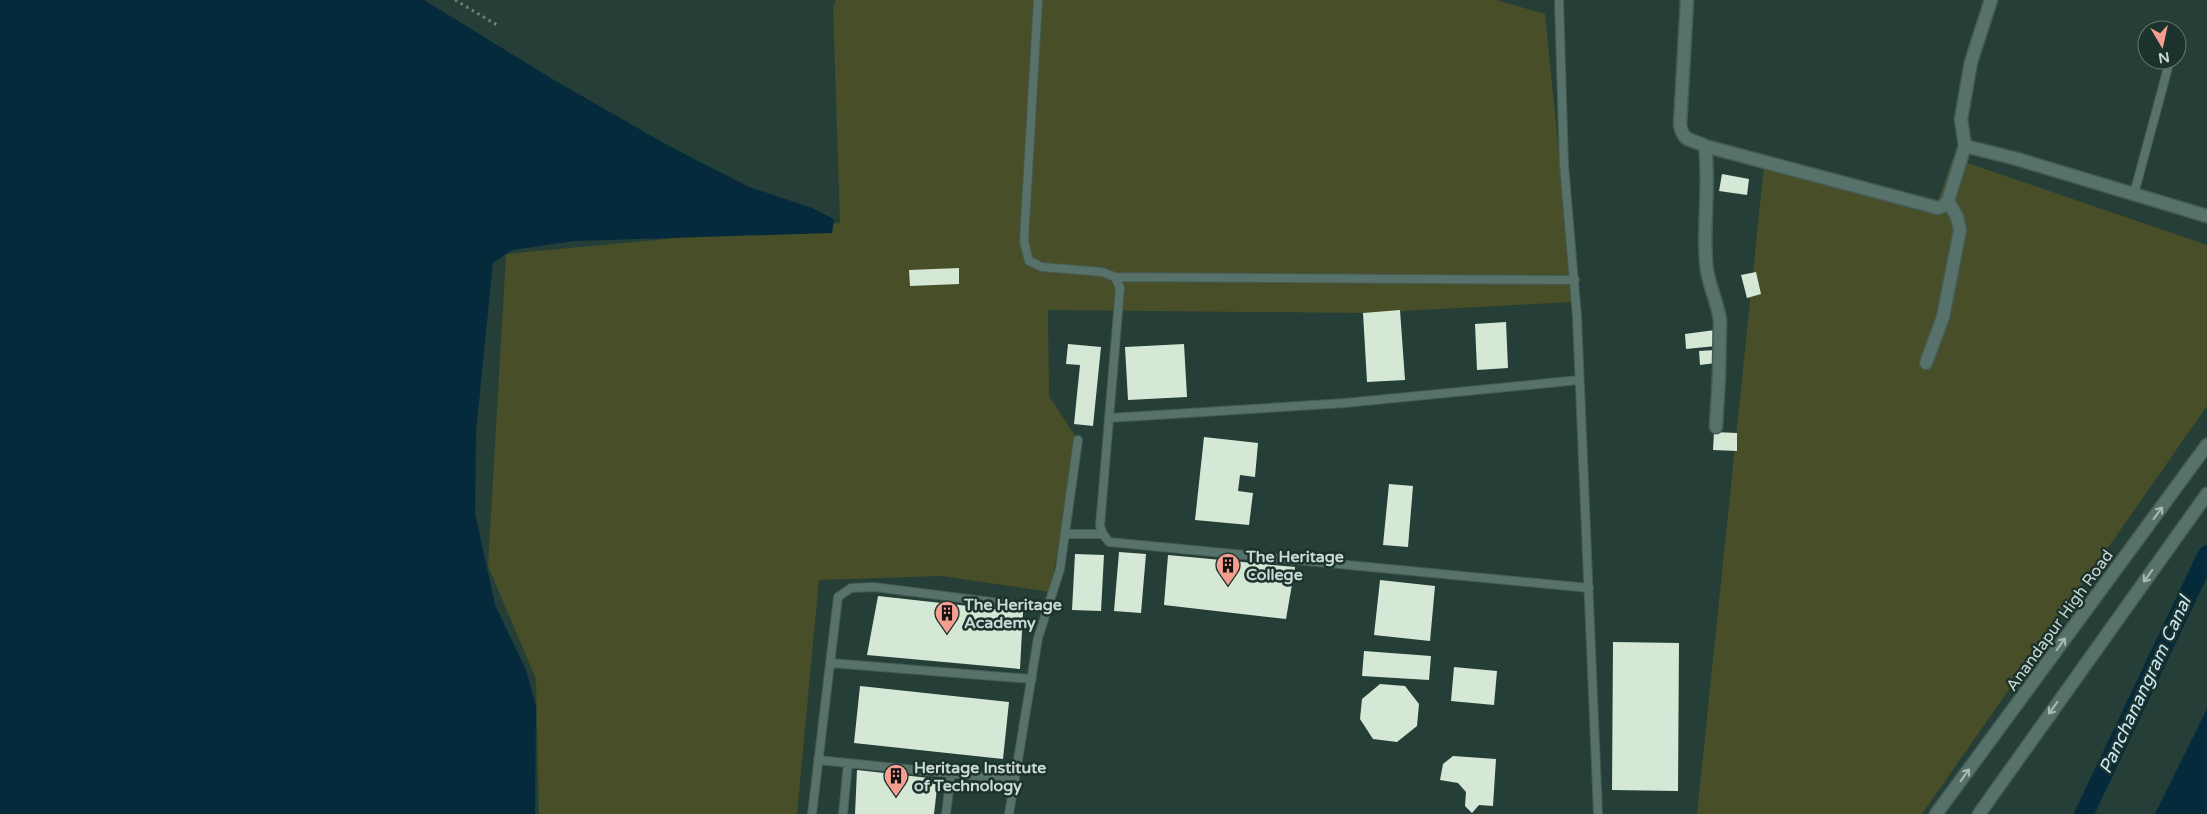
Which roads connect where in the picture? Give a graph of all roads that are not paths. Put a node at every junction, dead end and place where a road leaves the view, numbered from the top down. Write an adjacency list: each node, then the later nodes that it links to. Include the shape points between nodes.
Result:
1 (1038, 0): 11 (lane, via 1024,241 1028,261 1042,267 1102,272)
2 (1559, 0): 12 (lane, via 1564,164)
3 (1687, 0): 6 (street, via 1680,125 1682,134 1689,141)
4 (1991, 0): 7 (street, via 1971,62 1961,119)
5 (2167, 70): 8 (lane)
6 (1706, 146): 9 (street, via 1932,207 1943,206); 16 (street, via 1706,261 1720,321)
7 (1965, 146): 8 (street); 9 (street)
8 (2134, 194): 10 (street)
9 (1948, 201): 13 (street, via 1957,216 1960,230 1943,317)
10 (2207, 216)
11 (1115, 278): 12 (lane); 15 (lane, via 1120,288)
12 (1575, 280): 14 (lane)
13 (1926, 363)
14 (1579, 380): 15 (lane, via 1344,403); 22 (lane)
15 (1109, 418): 21 (lane, via 1100,526)
16 (1716, 427)
17 (1078, 440): 20 (lane)
18 (2207, 445): 35 (street, Anandapur High Road, one-way to 18)
19 (2207, 494): 36 (street, one-way to 36)
20 (1066, 534): 21 (lane); 23 (lane, via 1060,569)
21 (1103, 534): 22 (lane, via 1109,542 1128,545)
22 (1589, 588): 34 (lane)
23 (1047, 609): 24 (lane, via 874,587 851,588 838,597); 25 (lane, via 1038,638)
24 (830, 663): 25 (lane); 26 (lane)
25 (1032, 679): 29 (lane)
26 (818, 760): 27 (lane); 30 (lane)
27 (848, 763): 28 (lane); 31 (lane)
28 (950, 773): 29 (lane); 32 (lane)
29 (1015, 780): 33 (lane)
30 (812, 814)
31 (842, 814)
32 (946, 814)
33 (1009, 814)
34 (1598, 814)
35 (1936, 814)
36 (1979, 814)

